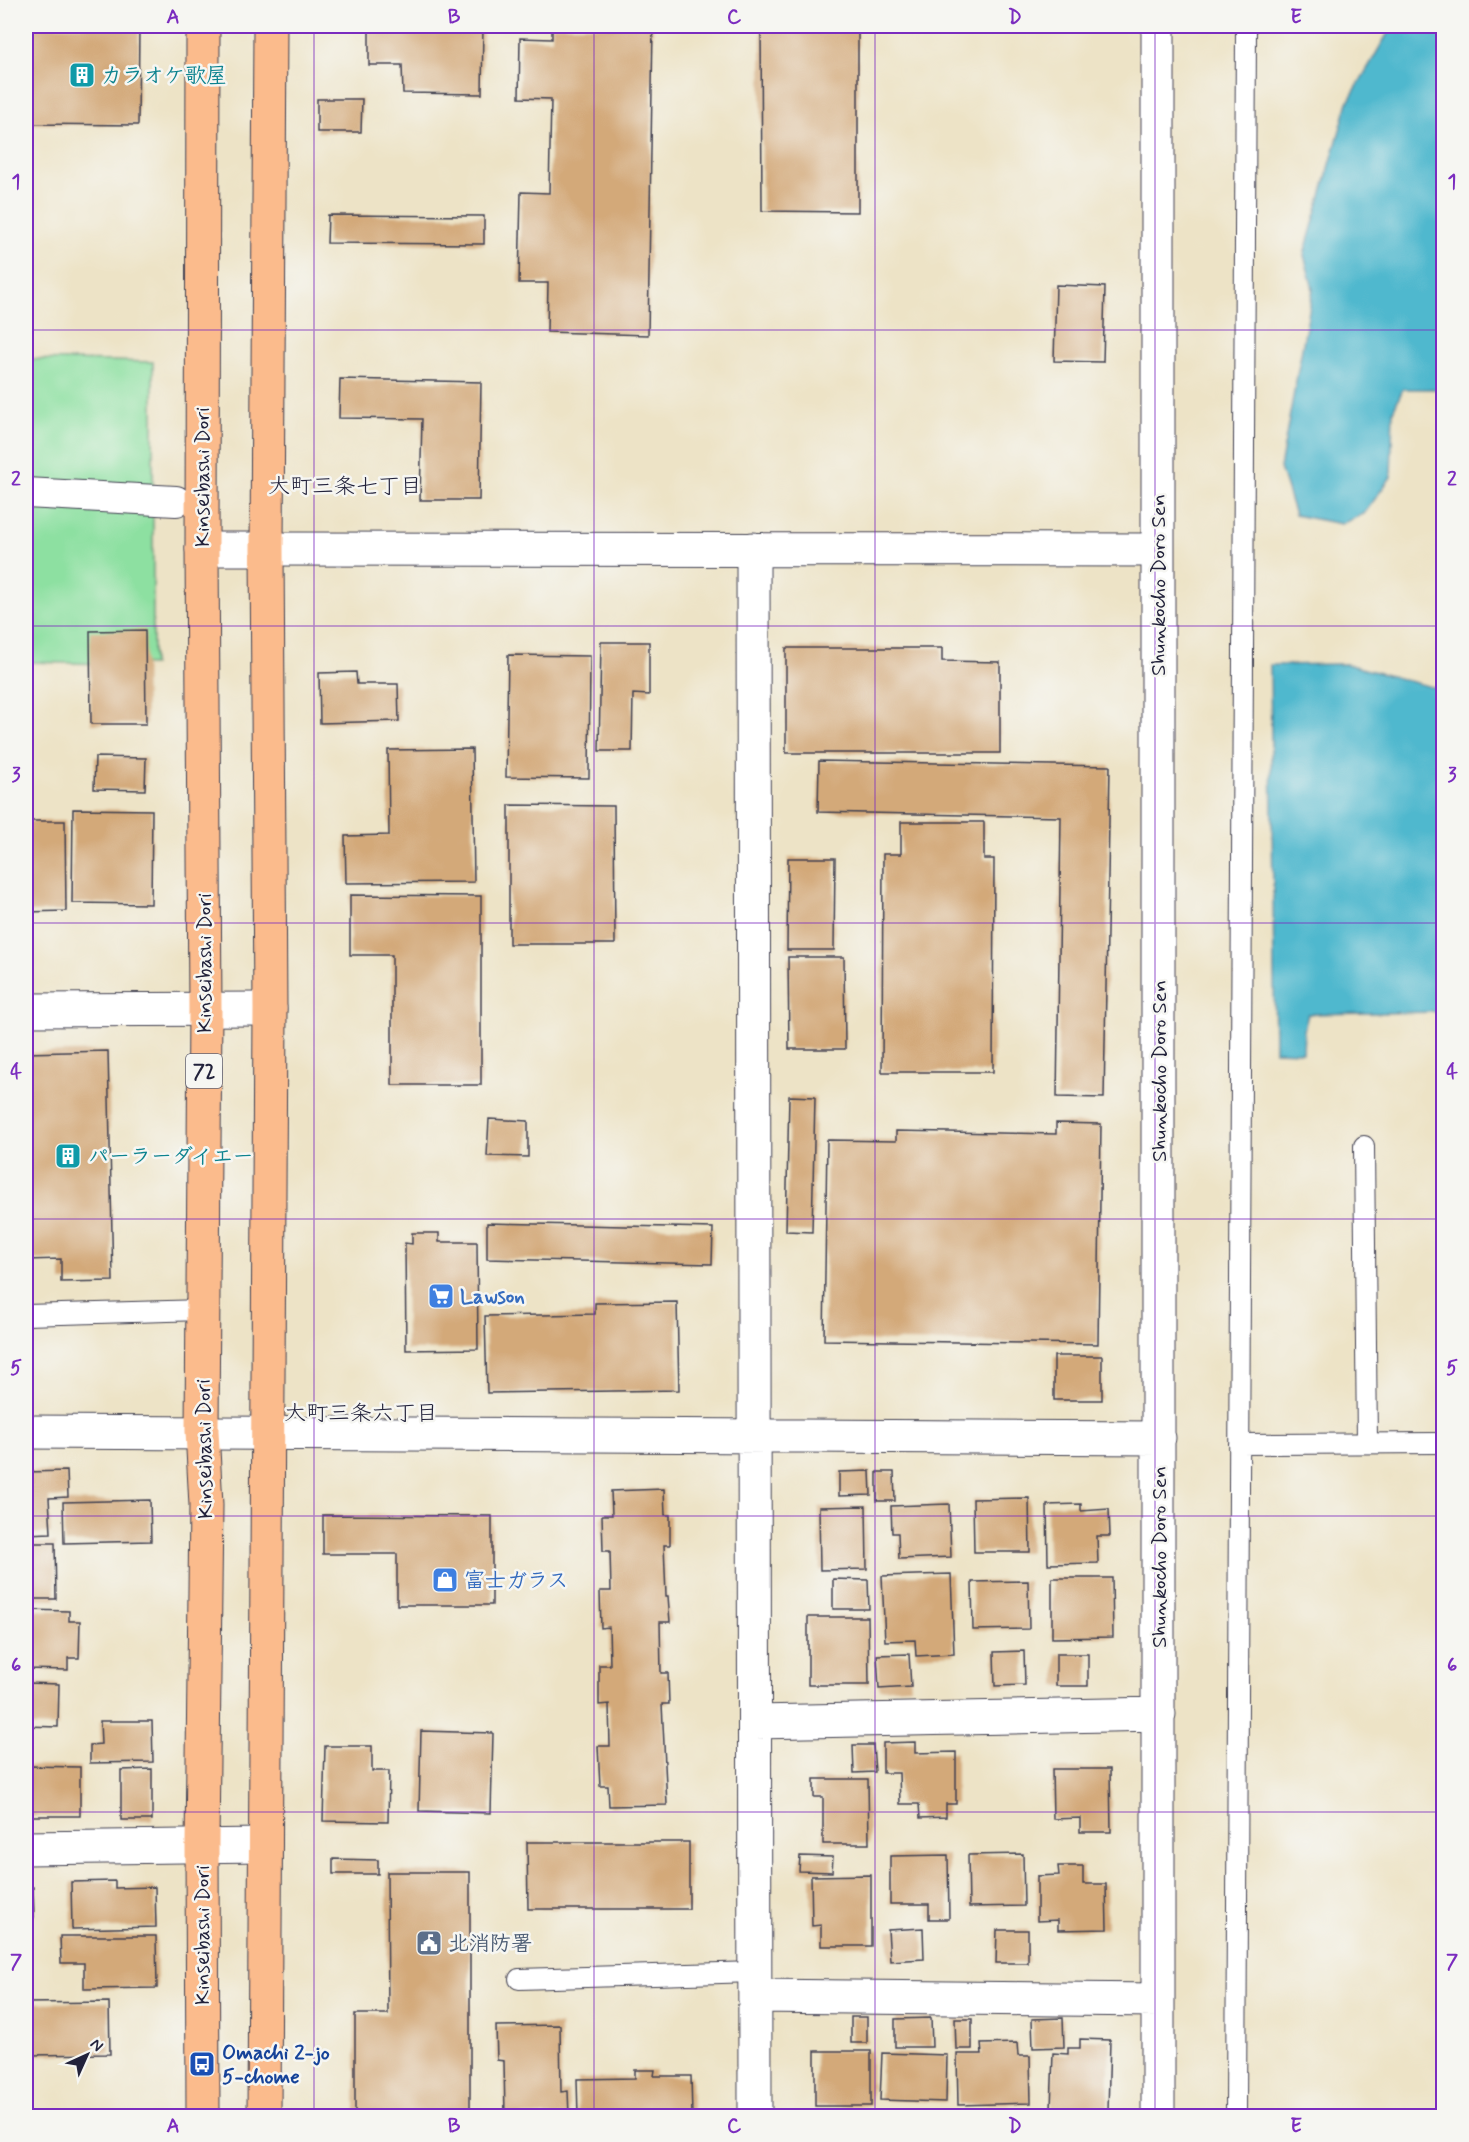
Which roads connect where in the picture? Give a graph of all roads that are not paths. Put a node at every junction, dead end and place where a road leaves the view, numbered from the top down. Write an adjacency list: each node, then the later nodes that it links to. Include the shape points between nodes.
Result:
1 (203, 26): 7 (main road, Kinseibashi Dori / 72)
2 (270, 26): 8 (main road)
3 (1158, 26): 10 (street, Shunkocho Doro Sen)
4 (1246, 26): 24 (lane)
5 (26, 493): 6 (street)
6 (176, 501)
7 (202, 549): 8 (street); 11 (main road, Kinseibashi Dori / 72)
8 (267, 549): 9 (street); 12 (main road)
9 (753, 549): 10 (street); 20 (street)
10 (1158, 550): 21 (street, Shunkocho Doro Sen)
11 (205, 1009): 12 (street); 13 (street); 15 (main road, Kinseibashi Dori / 72)
12 (270, 1009): 18 (main road)
13 (26, 1010)
14 (1364, 1146): 22 (lane)
15 (203, 1310): 16 (lane); 17 (main road, Kinseibashi Dori / 72)
16 (26, 1315)
17 (202, 1431): 18 (street); 19 (street); 27 (main road, Kinseibashi Dori / 72, via 206,1505)
18 (267, 1431): 20 (street); 28 (main road)
19 (26, 1432)
20 (755, 1433): 21 (street); 26 (street)
21 (1159, 1438): 25 (street, Shunkocho Doro Sen)
22 (1367, 1443): 23 (lane); 24 (lane)
23 (1443, 1443)
24 (1239, 1444): 37 (lane)
25 (1159, 1714): 26 (street); 32 (street, Shunkocho Doro Sen)
26 (755, 1722): 31 (street)
27 (202, 1845): 28 (street); 29 (street); 33 (main road, Kinseibashi Dori / 72)
28 (265, 1845): 34 (main road)
29 (26, 1848)
30 (519, 1978): 31 (lane)
31 (755, 1984): 32 (street); 35 (street)
32 (1158, 2000): 36 (street, Shunkocho Doro Sen)
33 (203, 2116)
34 (264, 2116)
35 (755, 2116)
36 (1158, 2116)
37 (1236, 2116)

